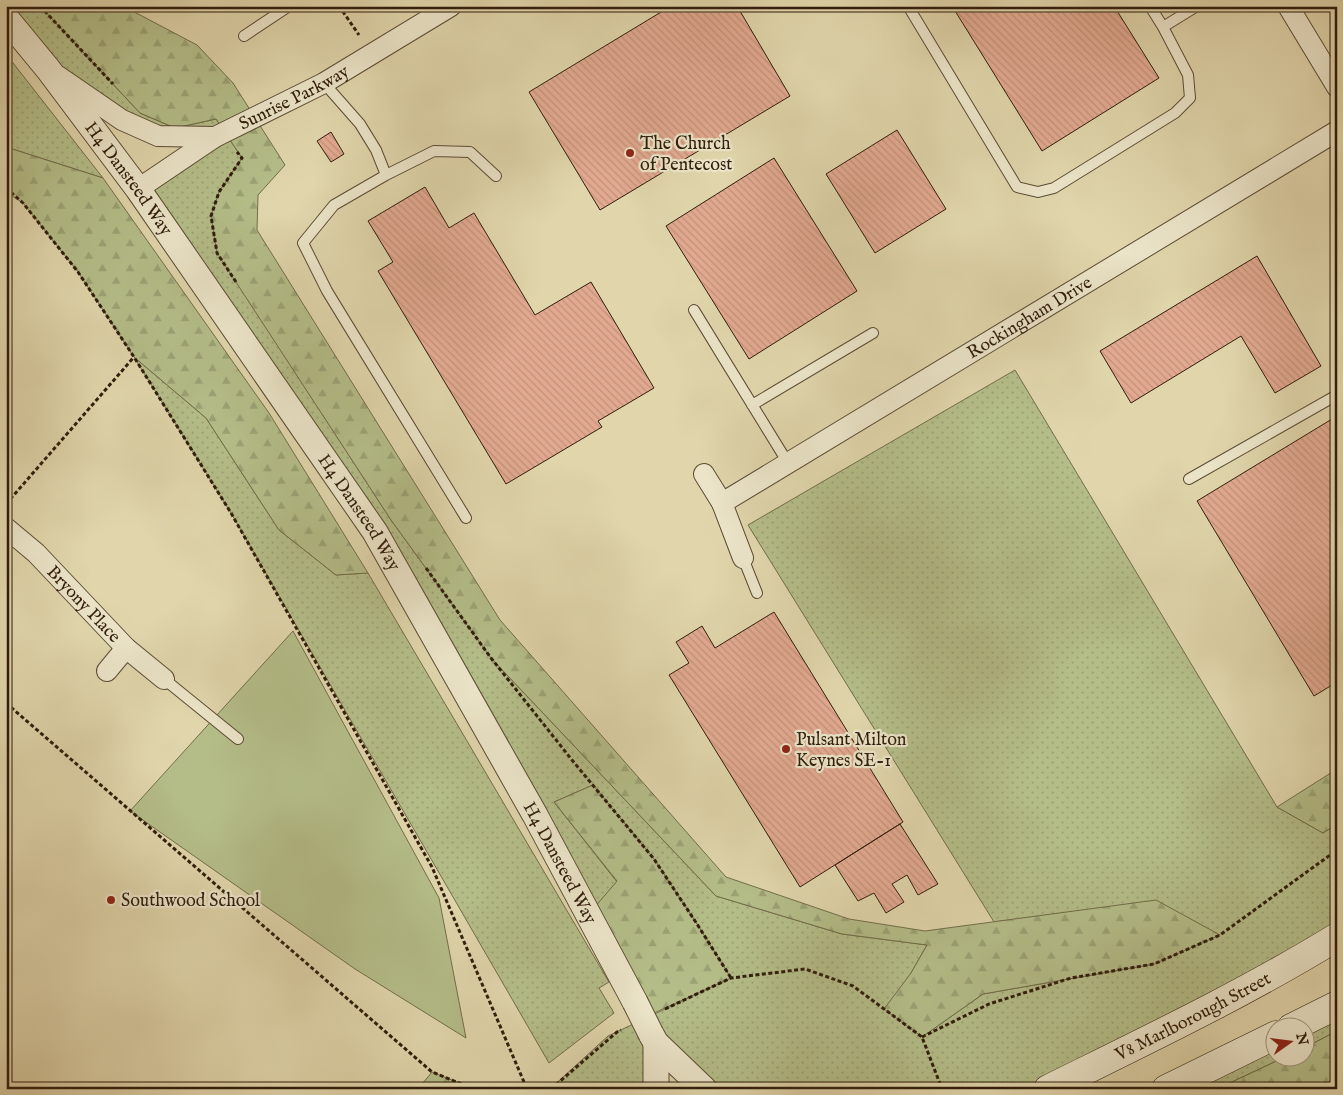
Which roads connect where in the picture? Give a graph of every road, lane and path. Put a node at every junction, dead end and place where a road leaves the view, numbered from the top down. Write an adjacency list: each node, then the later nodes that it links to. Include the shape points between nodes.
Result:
1 (40, 6): 15 (path)
2 (289, 6): 11 (lane)
3 (339, 6): 12 (path)
4 (451, 6): 12 (street, Sunrise Parkway)
5 (908, 6): 10 (lane, via 1017,188 1038,192 1054,188 1175,113 1190,98 1188,75)
6 (1150, 6): 10 (lane)
7 (1197, 6): 10 (lane)
8 (1288, 6): 16 (street)
9 (6, 18): 13 (street, H4 Dansteed Way)
10 (1163, 27)
11 (244, 36)
12 (372, 54): 14 (street, Sunrise Parkway)
13 (48, 69): 18 (street, via 122,120 158,136); 22 (street, H4 Dansteed Way)
14 (324, 82): 18 (street, Sunrise Parkway); 19 (lane, via 360,124)
15 (113, 84)
16 (1337, 87)
17 (1337, 131): 29 (street, Rockingham Drive)
18 (220, 135): 22 (street, Sunrise Parkway); 23 (path, via 242,158 219,192 211,216 217,252)
19 (386, 175): 20 (lane, via 434,151 470,152); 34 (lane, via 334,205 303,243 327,291)
20 (496, 176)
21 (6, 188): 26 (path, via 23,203 78,272)
22 (138, 189): 52 (street, H4 Dansteed Way, bridge, via 375,532 534,815)
23 (240, 290)
24 (694, 310): 28 (lane)
25 (873, 333): 28 (lane)
26 (134, 357): 33 (path); 55 (path, via 231,513 432,867)
27 (1337, 395): 31 (lane)
28 (752, 405): 29 (lane)
29 (788, 463): 32 (street, Rockingham Drive)
30 (704, 474): 32 (street)
31 (1189, 479)
32 (722, 503): 36 (street)
33 (6, 504)
34 (466, 518)
35 (6, 528): 39 (street, Bryony Place, via 36,553)
36 (743, 558): 38 (lane)
37 (425, 566): 46 (path, via 509,680 654,859)
38 (757, 593)
39 (126, 648): 40 (street); 41 (street, Bryony Place)
40 (107, 670)
41 (164, 679): 43 (lane)
42 (6, 703): 54 (path, via 432,1072)
43 (238, 739)
44 (1337, 850): 51 (path, via 1220,935 1154,964 1071,978 989,1004)
45 (1337, 937): 60 (main road, V8 Marlborough Street, via 1192,1018)
46 (731, 978): 48 (path); 51 (path, via 805,969 853,986)
47 (1337, 1005): 49 (main road)
48 (661, 1011)
49 (1311, 1018)
50 (626, 1028): 56 (path, via 617,1032)
51 (922, 1037): 59 (path)
52 (653, 1039): 57 (street, H4 Dansteed Way); 58 (street, H4 Dansteed Way)
53 (1266, 1040): 61 (main road)
54 (474, 1089)
55 (527, 1089)
56 (551, 1089)
57 (656, 1089)
58 (704, 1089)
59 (942, 1089)
60 (1048, 1089)
61 (1166, 1089)

